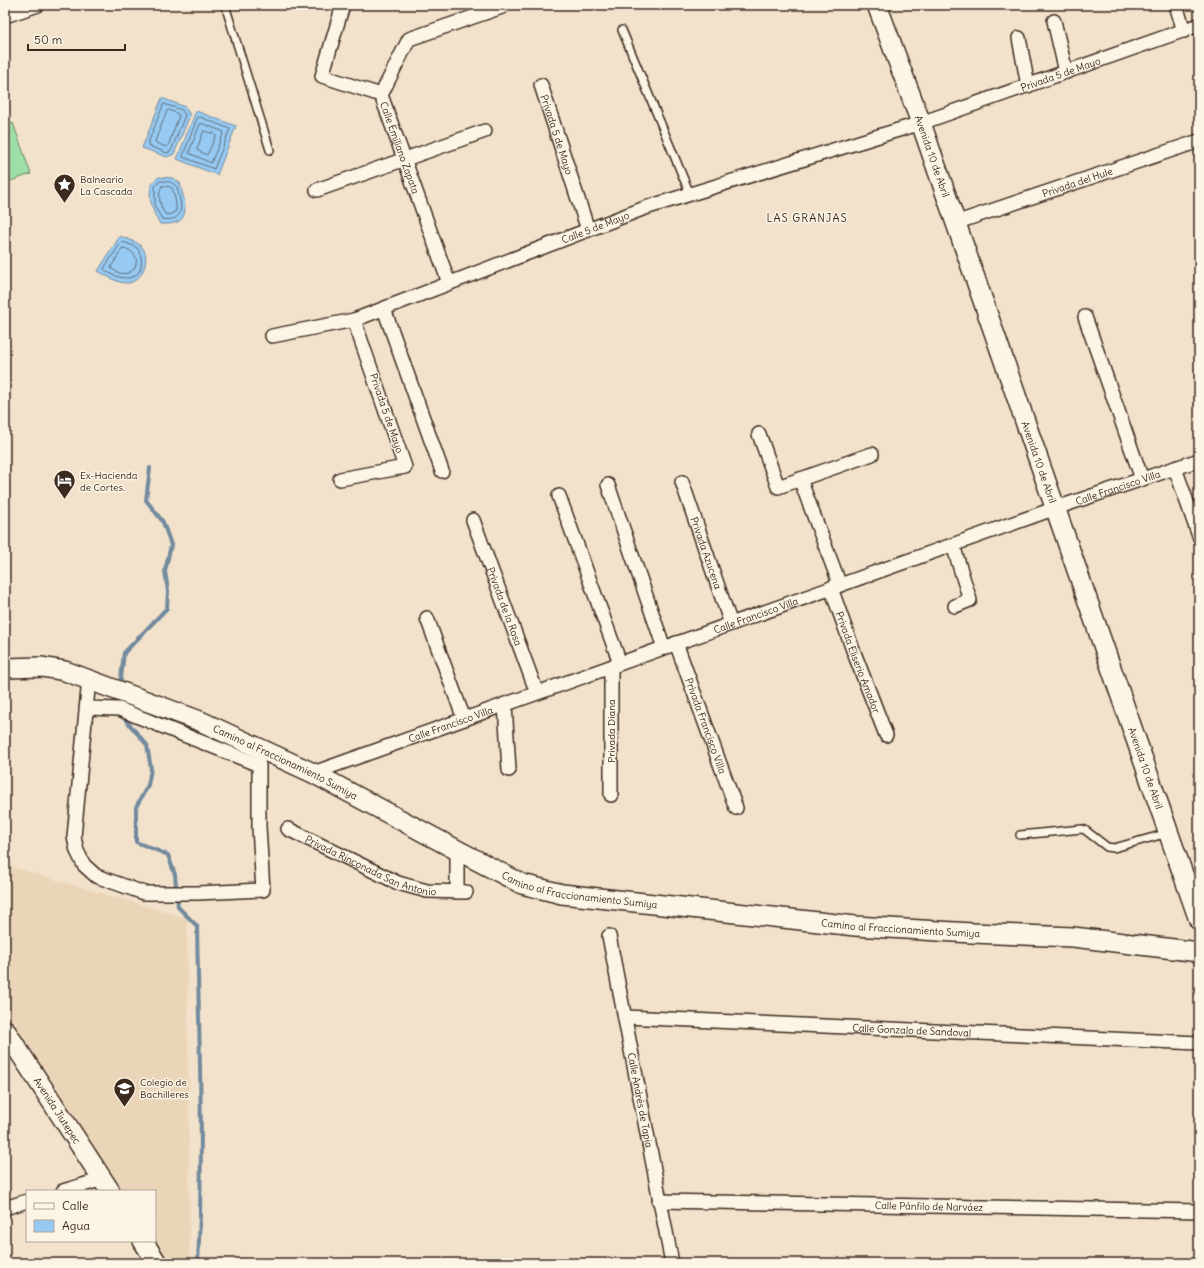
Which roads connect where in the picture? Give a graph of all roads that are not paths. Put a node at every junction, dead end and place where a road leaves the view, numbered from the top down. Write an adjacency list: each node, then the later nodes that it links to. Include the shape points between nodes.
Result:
1 (38, 5): 7 (street)
2 (224, 5): 20 (lane)
3 (343, 5): 16 (street, Calle Emiliano Zapata, via 322,76)
4 (877, 5): 17 (street, Avenida 10 de Abril)
5 (1176, 5): 11 (street)
6 (503, 6): 16 (street, via 409,39)
7 (5, 16)
8 (1054, 21): 13 (street)
9 (1199, 25): 11 (street, Privada 5 de Mayo)
10 (622, 30): 23 (lane)
11 (1184, 31): 13 (street, Privada 5 de Mayo)
12 (1019, 38): 15 (street)
13 (1066, 72): 15 (street, Privada 5 de Mayo)
14 (541, 85): 25 (street, Privada 5 de Mayo)
15 (1028, 86): 17 (street, Privada 5 de Mayo)
16 (381, 95): 21 (street, Calle Emiliano Zapata)
17 (921, 123): 23 (street, Calle 5 de Mayo); 24 (street, Avenida 10 de Abril)
18 (485, 132): 21 (street)
19 (1199, 141): 24 (street, Privada del Hule)
20 (270, 150)
21 (405, 159): 22 (street); 26 (street, Calle Emiliano Zapata)
22 (317, 190)
23 (690, 194): 25 (street, Calle 5 de Mayo)
24 (955, 223): 42 (street, Avenida 10 de Abril)
25 (588, 230): 26 (street, Calle 5 de Mayo)
26 (449, 283): 27 (street, Calle 5 de Mayo)
27 (384, 309): 29 (street, Calle 5 de Mayo); 35 (street)
28 (1085, 317): 38 (street)
29 (354, 320): 30 (street, Calle 5 de Mayo); 36 (street, Privada 5 de Mayo, via 405,467)
30 (272, 336)
31 (759, 434): 37 (street, via 778,487)
32 (872, 454): 37 (street)
33 (1199, 460): 34 (street, Calle Francisco Villa)
34 (1175, 468): 38 (street, Calle Francisco Villa); 44 (street)
35 (442, 471)
36 (340, 479)
37 (800, 479): 46 (street, Privada Eliserio Amador)
38 (1142, 479): 42 (street, Calle Francisco Villa)
39 (682, 482): 49 (street, Privada Azucena)
40 (608, 485): 51 (street)
41 (559, 496): 52 (street, Privada Diana)
42 (1056, 508): 45 (street, Calle Francisco Villa); 65 (street, Avenida 10 de Abril)
43 (474, 520): 55 (street, Privada de la Rosa)
44 (1199, 536)
45 (953, 545): 46 (street, Calle Francisco Villa); 47 (street, via 970,600)
46 (836, 587): 49 (street, Calle Francisco Villa); 59 (street, Privada Eliserio Amador, via 853,650)
47 (955, 606)
48 (427, 618): 58 (street)
49 (731, 624): 50 (street, Calle Francisco Villa)
50 (676, 643): 51 (street, Calle Francisco Villa); 63 (street, Privada Francisco Villa)
51 (664, 648): 52 (street, Calle Francisco Villa)
52 (616, 665): 55 (street, Calle Francisco Villa); 62 (street, Privada Diana)
53 (5, 668): 54 (street, Camino al Fraccionamiento Sumiya, via 42,667)
54 (89, 679): 57 (street); 61 (street, Camino al Fraccionamiento Sumiya, via 200,721)
55 (538, 693): 56 (street, Calle Francisco Villa)
56 (506, 704): 58 (street, Calle Francisco Villa); 60 (street)
57 (86, 708): 57 (street, via 119,709 259,765 263,890 144,893 96,876 84,865 74,837)
58 (464, 719): 61 (street, Calle Francisco Villa)
59 (886, 735)
60 (509, 770)
61 (313, 773): 67 (street, Camino al Fraccionamiento Sumiya)
62 (611, 795)
63 (736, 808)
64 (288, 829): 67 (street, Privada Rinconada San Antonio, via 398,884 427,891 461,892)
65 (1169, 833): 66 (lane, via 1114,848 1107,847 1082,829); 68 (street, Avenida 10 de Abril)
66 (1020, 835)
67 (457, 850): 71 (street, Camino al Fraccionamiento Sumiya, via 522,884 562,894 854,926 1073,937)
68 (1195, 894): 69 (street, Avenida 10 de Abril)
69 (1199, 920)
70 (609, 936): 72 (street, Calle Andrés de Tapia)
71 (1199, 952)
72 (624, 1016): 74 (street, Calle Gonzalo de Sandoval); 78 (street, Calle Andrés de Tapia)
73 (5, 1030): 75 (street, Avenida Jiutepec)
74 (1199, 1042)
75 (106, 1185): 76 (street)
76 (70, 1190)
77 (26, 1201): 79 (street)
78 (659, 1201): 80 (street, Calle Pánfilo de Narváez); 83 (street, Calle Andrés de Tapia)
79 (5, 1208)
80 (1199, 1210)
81 (144, 1242): 82 (street)
82 (157, 1263)
83 (672, 1263)

